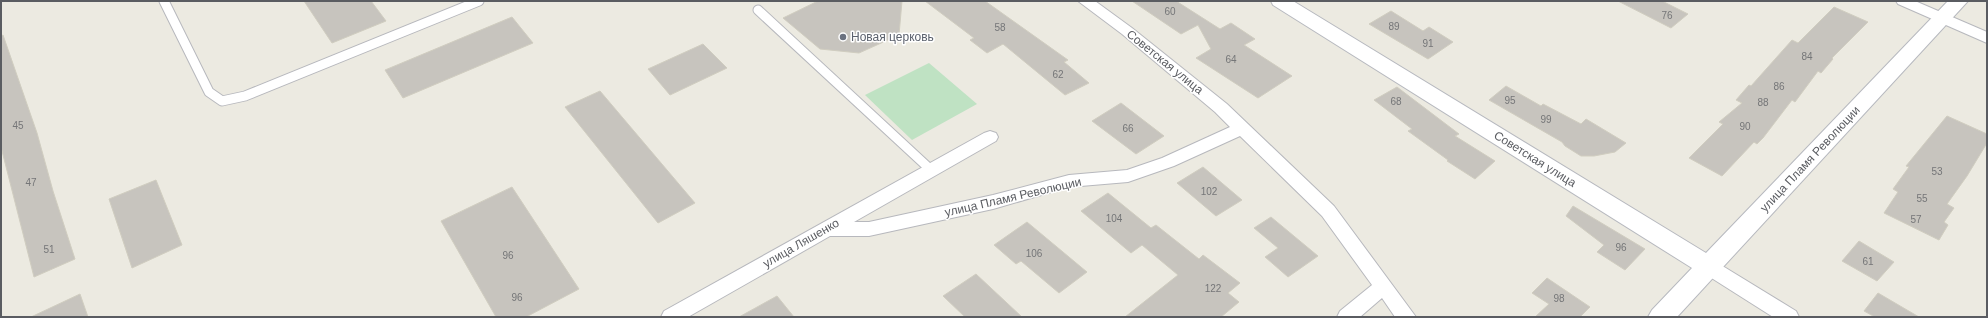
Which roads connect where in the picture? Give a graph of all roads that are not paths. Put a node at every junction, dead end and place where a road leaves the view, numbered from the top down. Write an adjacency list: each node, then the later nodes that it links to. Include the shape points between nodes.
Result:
1 (164, 1): 2 (lane, via 209,92 222,101 245,96)
2 (479, 1)
3 (1085, 1): 10 (street, Советская улица, via 1127,30)
4 (1280, 1): 14 (street, Советская улица)
5 (1903, 1): 8 (street)
6 (1959, 1): 8 (street, улица Пламя Революции)
7 (758, 10): 12 (lane)
8 (1942, 18): 9 (street); 14 (street, улица Пламя Революции)
9 (1987, 38)
10 (1242, 128): 13 (street, улица Пламя Революции, via 1168,162 1128,176 1069,181 993,202 868,229); 15 (street, via 1328,211)
11 (990, 137): 12 (street, улица Ляшенко)
12 (931, 170): 13 (street, улица Ляшенко)
13 (827, 229): 16 (street, улица Ляшенко)
14 (1709, 267): 19 (street, улица Пламя Революции); 20 (street, Советская улица)
15 (1383, 286): 17 (street); 18 (street)
16 (671, 317)
17 (1347, 317)
18 (1406, 317)
19 (1661, 317)
20 (1789, 317)

